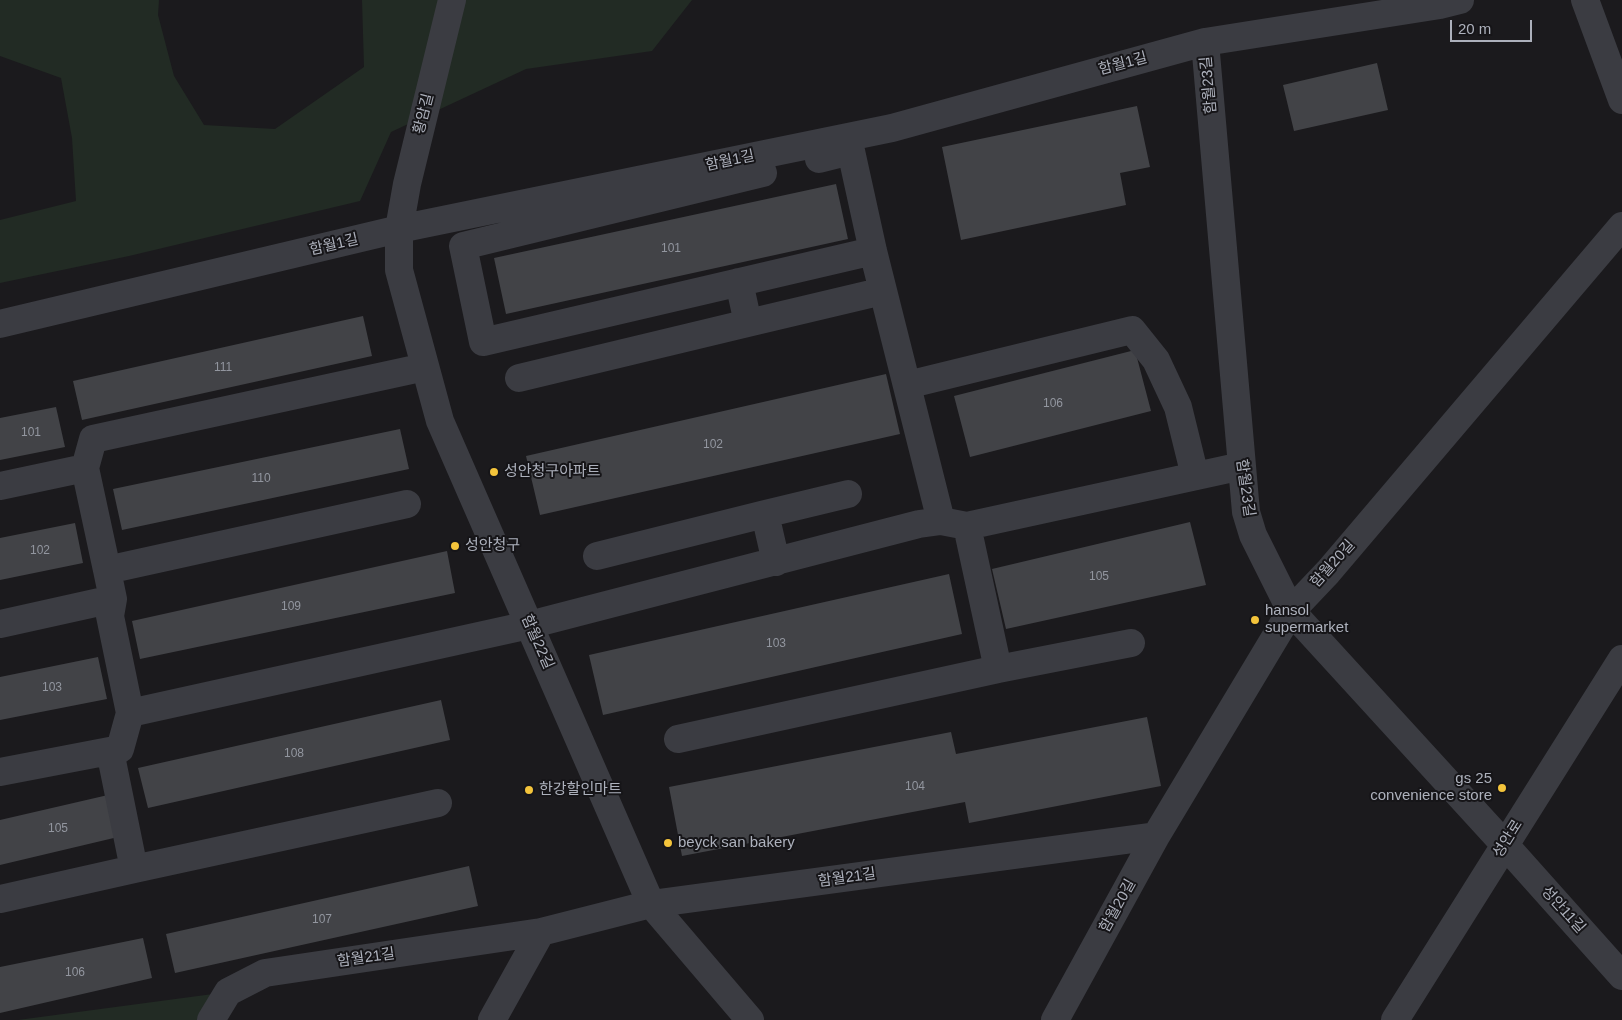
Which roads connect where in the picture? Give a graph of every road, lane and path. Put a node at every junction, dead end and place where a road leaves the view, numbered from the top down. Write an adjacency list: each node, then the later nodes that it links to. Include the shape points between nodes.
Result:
1 (452, 0): 8 (street, 황암길)
2 (1460, 0): 4 (street, 함월1길, via 1440,6)
3 (1585, 0): 6 (street)
4 (1361, 9): 5 (street, 함월1길)
5 (1205, 42): 8 (street, 함월1길, via 892,128); 17 (street, 함월23길)
6 (1622, 100)
7 (1622, 226): 30 (street, 함월20길, via 1328,572)
8 (399, 229): 13 (street, 함월1길); 14 (street, 함월22길, via 399,270)
9 (873, 251): 10 (street); 10 (street, via 851,151 463,246 483,342); 11 (street)
10 (739, 282): 12 (street)
11 (883, 291): 12 (street); 16 (street)
12 (748, 323): 15 (street)
13 (0, 324)
14 (425, 367): 18 (street, via 93,439); 32 (street, 함월22길, via 440,421)
15 (519, 378)
16 (907, 385): 19 (street, via 1132,330 1156,360 1178,407); 24 (street)
17 (1242, 466): 19 (street); 30 (street, 함월23길, via 1246,512 1253,535)
18 (85, 468): 20 (street); 28 (street)
19 (1195, 476): 25 (street)
20 (0, 486)
21 (848, 494): 23 (street)
22 (407, 504): 28 (street)
23 (766, 514): 26 (street); 27 (street)
24 (941, 521): 25 (street); 27 (street)
25 (967, 526): 35 (street)
26 (596, 556)
27 (776, 562): 32 (street)
28 (107, 570): 29 (street)
29 (113, 599): 31 (street); 36 (street, via 110,616)
30 (1291, 611): 41 (street, 함월20길); 42 (street, 함월23길)
31 (0, 624)
32 (529, 626): 36 (street); 45 (street, 함월22길)
33 (1131, 643): 35 (street)
34 (1622, 659): 42 (street, 성안로)
35 (998, 669): 37 (street)
36 (130, 713): 38 (street, via 120,749)
37 (678, 739)
38 (110, 750): 39 (street); 43 (street)
39 (0, 772)
40 (438, 803): 43 (street)
41 (1156, 836): 45 (street, 함월21길); 51 (street, 함월20길)
42 (1505, 845): 47 (street, 성안11길); 52 (street, 성안로)
43 (134, 869): 44 (street)
44 (0, 900)
45 (651, 904): 46 (street, 함월21길); 50 (street, 함월22길)
46 (541, 932): 48 (street, 함월21길, via 265,973 228,992); 49 (street)
47 (1622, 976)
48 (211, 1020)
49 (492, 1020)
50 (750, 1020)
51 (1055, 1020)
52 (1395, 1020)

